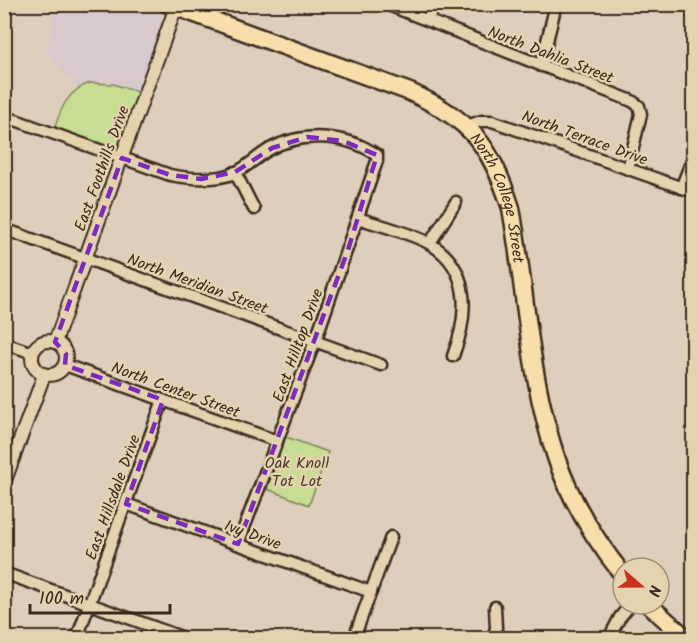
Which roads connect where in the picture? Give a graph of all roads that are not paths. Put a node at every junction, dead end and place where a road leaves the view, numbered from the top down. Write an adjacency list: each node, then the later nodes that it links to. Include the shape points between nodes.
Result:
1 (386, 4): 5 (street, North Dahlia Street)
2 (434, 4): 5 (street)
3 (556, 4): 6 (street)
4 (174, 5): 8 (main road, North College Street, via 410,92); 10 (street, East Foothills Drive)
5 (428, 20): 6 (street, North Dahlia Street)
6 (541, 66): 11 (street, North Dahlia Street, via 639,106 640,123)
7 (4, 116): 10 (street)
8 (467, 126): 11 (street, North Terrace Drive, via 492,121); 35 (main road, North College Street, via 493,159 511,208 540,395 557,461 587,522)
9 (693, 155): 13 (street)
10 (122, 158): 12 (street, via 186,178); 20 (street, East Foothills Drive)
11 (628, 169): 13 (street, North Terrace Drive)
12 (235, 172): 16 (street); 17 (street, East Hilltop Drive, via 272,148 307,137 326,137 370,150 377,155 377,161)
13 (681, 188): 14 (street, North Terrace Drive)
14 (693, 192)
15 (456, 202): 19 (street)
16 (254, 209)
17 (358, 218): 19 (street); 21 (street, East Hilltop Drive)
18 (4, 229): 20 (street, North Meridian Street)
19 (430, 243): 25 (street, via 446,255 461,284 464,319)
20 (85, 258): 21 (street, North Meridian Street); 22 (street, East Foothills Drive)
21 (315, 341): 27 (street, North Meridian Street); 30 (street, East Hilltop Drive)
22 (55, 342): 24 (street, via 44,342); 26 (street, via 64,349)
23 (4, 343): 24 (street)
24 (33, 353): 28 (street, via 35,369)
25 (453, 356)
26 (65, 365): 28 (street, via 54,375); 29 (street, North Center Street)
27 (381, 365)
28 (44, 375): 31 (street)
29 (163, 400): 30 (street, North Center Street); 32 (street, East Hillsdale Drive)
30 (277, 441): 34 (street, East Hilltop Drive)
31 (4, 483)
32 (126, 504): 34 (street, Ivy Drive); 38 (street, East Hillsdale Drive)
33 (391, 537): 37 (street)
34 (238, 544): 37 (street, Ivy Drive)
35 (611, 557)
36 (4, 573): 38 (street)
37 (371, 592): 44 (street)
38 (90, 603): 42 (street, East Hillsdale Drive); 43 (street)
39 (495, 607): 45 (street)
40 (621, 616): 46 (street)
41 (661, 616): 47 (main road)
42 (77, 639)
43 (184, 639)
44 (354, 639)
45 (493, 639)
46 (609, 639)
47 (686, 639)

